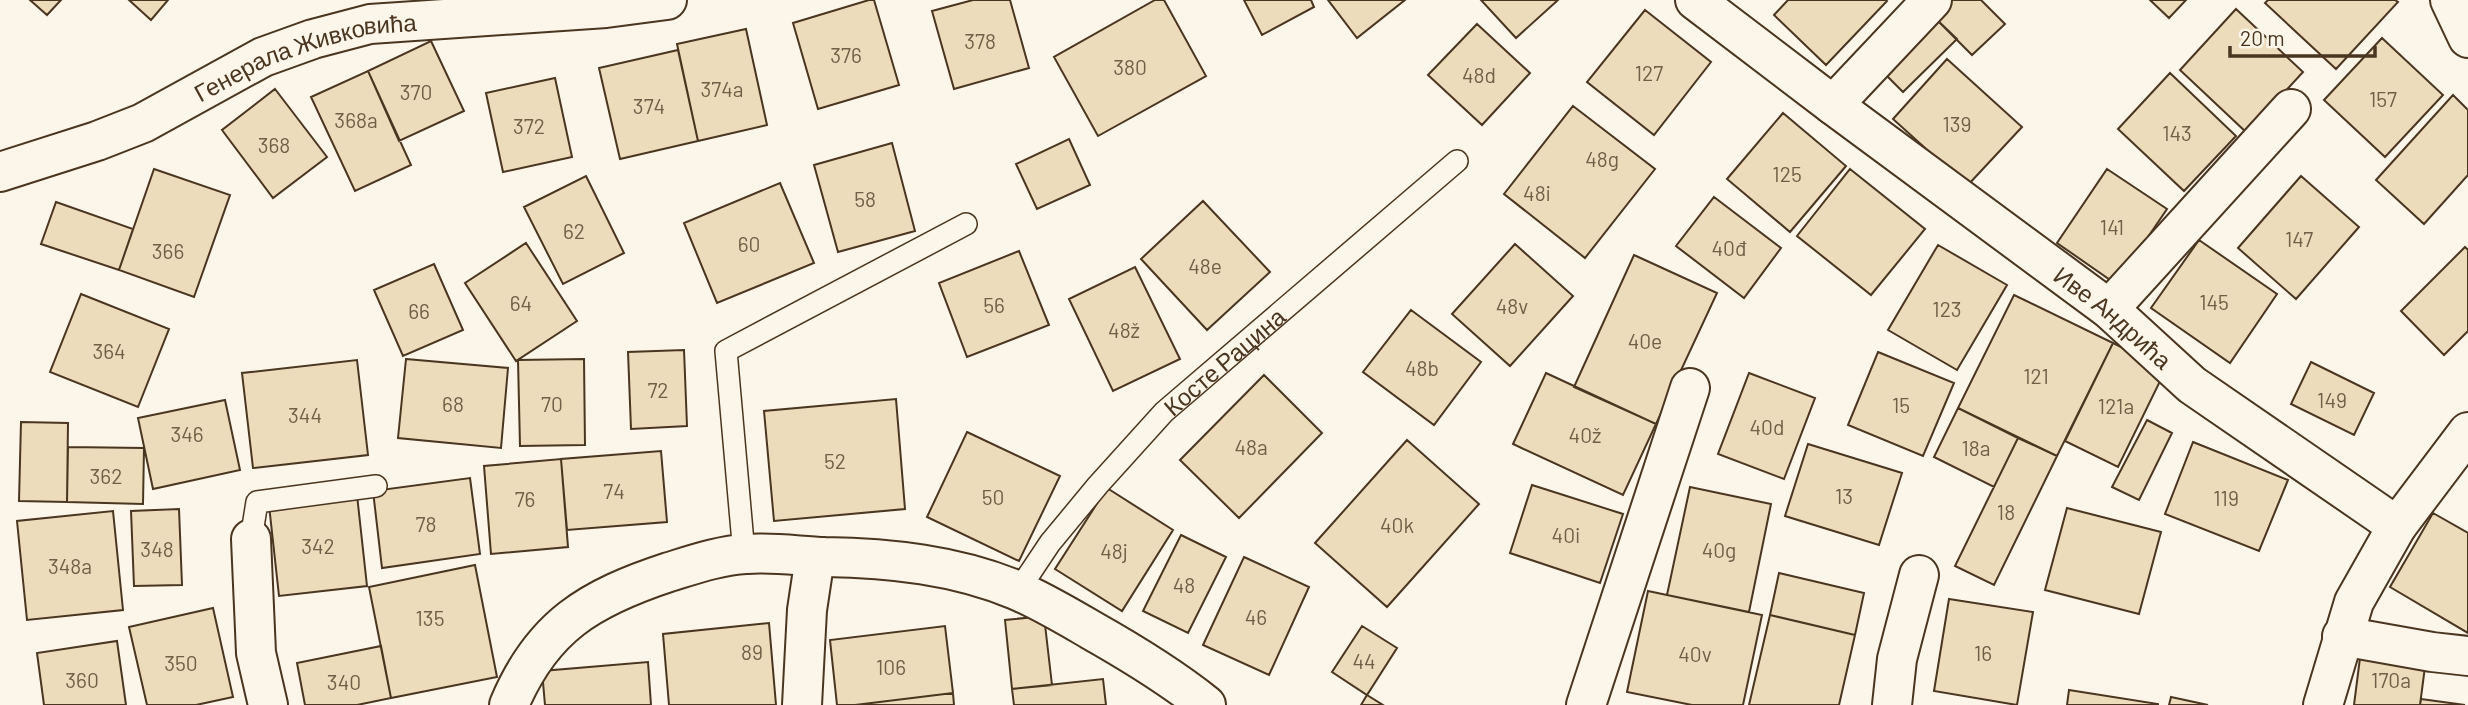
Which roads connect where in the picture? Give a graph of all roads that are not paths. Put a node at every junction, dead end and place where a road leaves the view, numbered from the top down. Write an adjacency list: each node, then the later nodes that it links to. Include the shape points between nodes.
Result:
1 (667, 0): 9 (street, Генерала Живковића, via 370,24 263,57 143,123)
2 (1695, 0): 6 (street, Иве Андрића)
3 (1932, 0): 6 (street)
4 (2450, 0): 5 (street)
5 (2468, 38)
6 (1833, 105): 11 (street, Иве Андрића)
7 (2291, 109): 11 (street)
8 (1457, 161): 20 (lane, Косте Рацина, via 1164,412 1050,543)
9 (0, 172)
10 (966, 224): 17 (lane, via 726,351)
11 (2109, 309): 15 (street, Иве Андрића, via 2192,385)
12 (1690, 388): 27 (street)
13 (2468, 432): 15 (street)
14 (376, 486): 16 (lane, via 257,502)
15 (2397, 526): 21 (street, via 2354,602)
16 (251, 538): 23 (street, via 256,653)
17 (744, 554): 18 (street); 24 (street, via 625,587 588,605 560,626 541,650)
18 (815, 557): 20 (street, via 935,566); 25 (street)
19 (1919, 575): 28 (street, via 1897,659)
20 (1018, 591): 26 (street, via 1123,648)
21 (2342, 636): 22 (street); 29 (street)
22 (2468, 656)
23 (268, 705)
24 (509, 705)
25 (802, 705)
26 (1206, 705)
27 (1586, 705)
28 (1892, 705)
29 (2323, 705)

